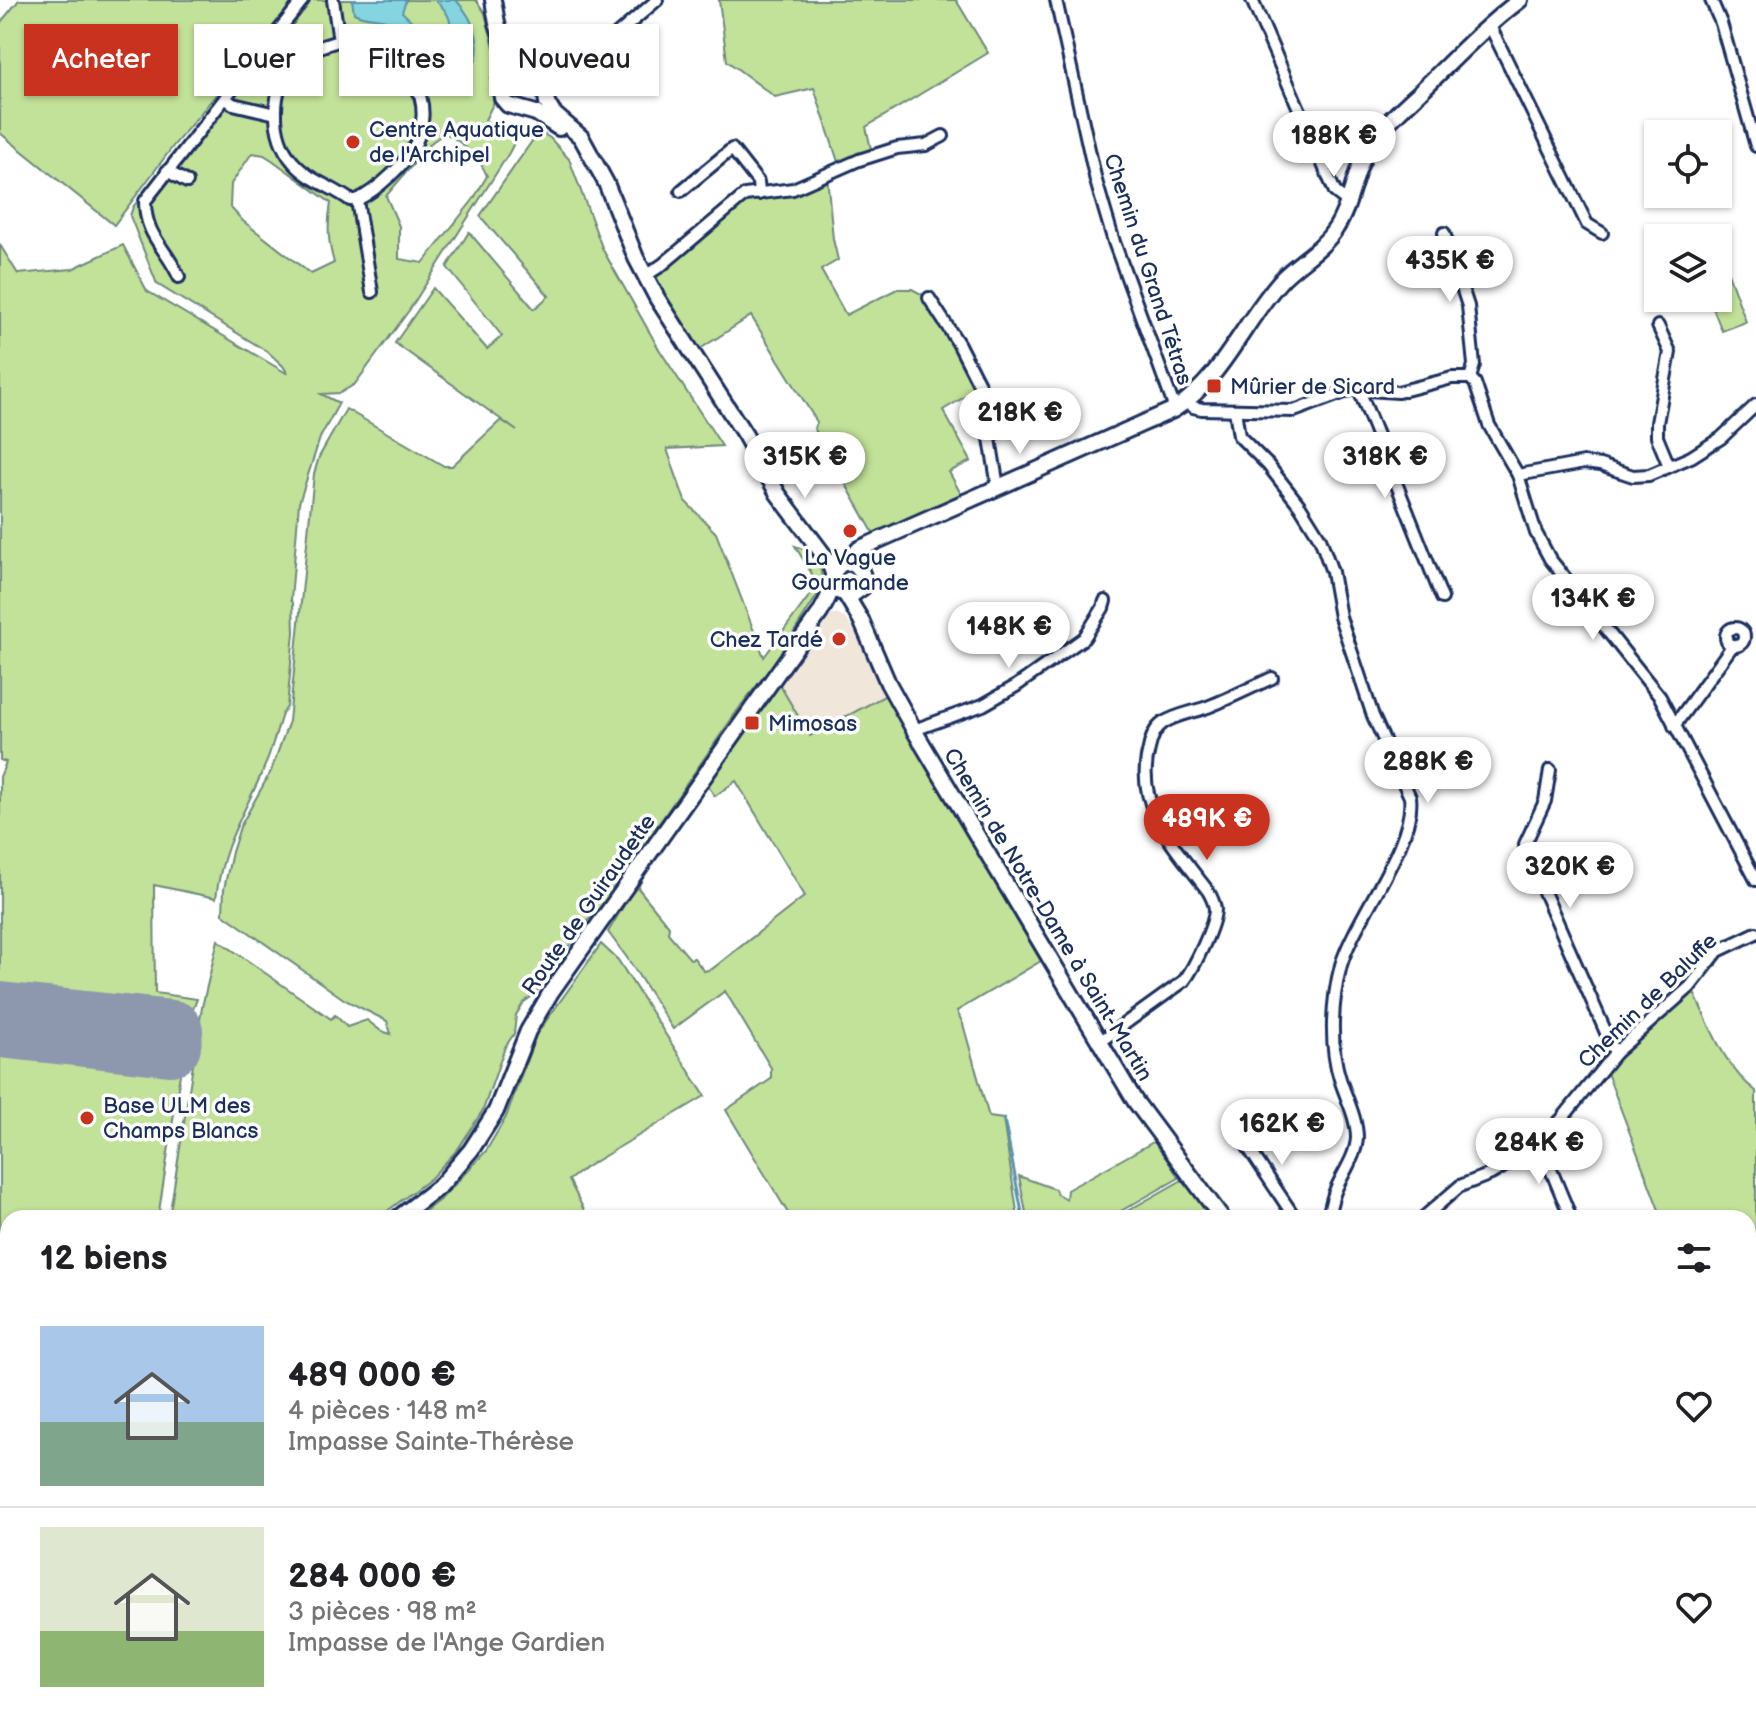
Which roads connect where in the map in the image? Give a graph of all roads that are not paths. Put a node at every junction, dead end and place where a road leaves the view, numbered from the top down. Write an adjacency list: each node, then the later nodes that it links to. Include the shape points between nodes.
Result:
1 (303, 0): 18 (street)
2 (333, 0): 13 (street)
3 (494, 0): 9 (street); 10 (street)
4 (657, 0): 11 (street)
5 (1056, 0): 39 (street, Chemin du Grand Tétras, via 1114,242)
6 (1252, 0): 29 (street, via 1335,192)
7 (1520, 0): 12 (street, Route de Guiraudette)
8 (1711, 0): 22 (street)
9 (497, 24)
10 (505, 24)
11 (629, 24)
12 (1489, 24): 29 (street, Route de Guiraudette, via 1372,140 1357,167); 31 (street, via 1587,224)
13 (339, 41): 20 (street, via 293,64 277,94)
14 (419, 96): 28 (street, via 422,125 414,147)
15 (502, 96): 19 (street, via 508,105)
16 (542, 96): 19 (street)
17 (546, 96): 23 (street, via 553,113 581,137)
18 (225, 98): 20 (street); 24 (street)
19 (526, 110): 23 (street, via 547,119)
20 (276, 114): 28 (street, via 284,148 302,172)
21 (943, 136): 27 (street, via 859,160 797,188)
22 (1756, 146)
23 (591, 158): 32 (street)
24 (167, 171): 25 (street); 33 (street, via 140,203 149,231)
25 (187, 182)
26 (681, 191): 27 (street, via 732,149 758,182)
27 (759, 194): 32 (street, via 745,195)
28 (357, 200): 34 (street)
29 (1348, 202): 39 (street, Route de Guiraudette, via 1331,235 1267,297 1212,378)
30 (1444, 233): 37 (street, via 1468,306 1474,365)
31 (1602, 233)
32 (645, 276): 45 (street, via 778,494 829,562)
33 (179, 277)
34 (372, 292)
35 (929, 298): 44 (street, via 982,390)
36 (1658, 326): 42 (street, via 1670,352 1657,423)
37 (1470, 378): 38 (street, via 1398,392); 43 (street)
38 (1359, 390): 41 (street, via 1294,411); 47 (street)
39 (1181, 405): 41 (street); 44 (street, Route de Guiraudette)
40 (1756, 405): 42 (street, via 1721,438)
41 (1235, 410): 64 (street, via 1239,436 1268,465 1320,538 1373,716 1411,803 1404,835 1339,974 1337,1065 1357,1138)
42 (1669, 466): 43 (street, via 1642,477 1584,463)
43 (1518, 475): 52 (street, via 1550,559 1660,697)
44 (998, 487): 45 (street, Route de Guiraudette, via 872,543)
45 (843, 569): 46 (street, Chemin de Notre-Dame à Saint-Martin, via 837,590); 46 (street, via 865,580); 49 (street, Route de Guiraudette)
46 (849, 594): 49 (street, Route de Guiraudette); 53 (street, Chemin de Notre-Dame à Saint-Martin)
47 (1442, 598)
48 (1105, 601): 53 (street, via 1084,638 1016,686 983,705)
49 (820, 613): 61 (street, Route de Guiraudette, via 551,992 474,1147 441,1185)
50 (1733, 645): 52 (street)
51 (1272, 678): 57 (street, via 1164,722 1155,732 1144,764 1145,788 1159,825 1208,891 1215,914 1184,981)
52 (1674, 726): 55 (street)
53 (914, 730): 57 (street, Chemin de Notre-Dame à Saint-Martin)
54 (1550, 770): 58 (street, via 1545,801 1526,851)
55 (1756, 880)
56 (1756, 933): 58 (street, Chemin de Baluffe, via 1718,951 1690,987)
57 (1098, 1043): 62 (street, Chemin de Notre-Dame à Saint-Martin)
58 (1615, 1053): 60 (street, Chemin de Baluffe)
59 (1240, 1135): 63 (street)
60 (1539, 1141): 65 (street, Chemin de Baluffe, via 1503,1167 1460,1186); 66 (street)
61 (408, 1210)
62 (1216, 1210)
63 (1290, 1210)
64 (1330, 1210)
65 (1432, 1210)
66 (1568, 1210)

